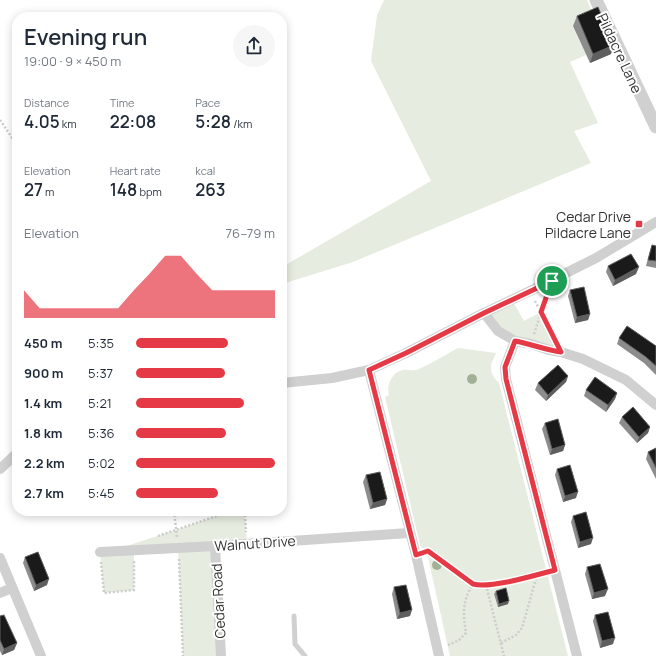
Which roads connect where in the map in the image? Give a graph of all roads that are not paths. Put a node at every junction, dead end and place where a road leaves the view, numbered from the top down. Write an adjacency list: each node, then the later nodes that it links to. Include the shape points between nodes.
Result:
1 (596, 0): 2 (street, Pildacre Lane)
2 (656, 127)
3 (656, 222): 4 (street, via 596,258)
4 (484, 313): 5 (street, via 498,331); 6 (street)
5 (515, 341): 8 (street, via 584,359 626,380); 22 (street, via 505,367 506,379)
6 (369, 370): 7 (street, via 332,378); 11 (street)
7 (287, 382)
8 (656, 405)
9 (12, 458): 10 (street)
10 (0, 469)
11 (409, 533): 12 (street, Walnut Drive); 18 (street)
12 (215, 546): 13 (street, Walnut Drive); 20 (street, Cedar Road)
13 (100, 552)
14 (0, 558): 15 (street)
15 (12, 588): 16 (street); 19 (street)
16 (0, 593)
17 (294, 616): 21 (lane, via 295,644)
18 (439, 652)
19 (41, 656)
20 (221, 656)
21 (305, 656)
22 (577, 656)

